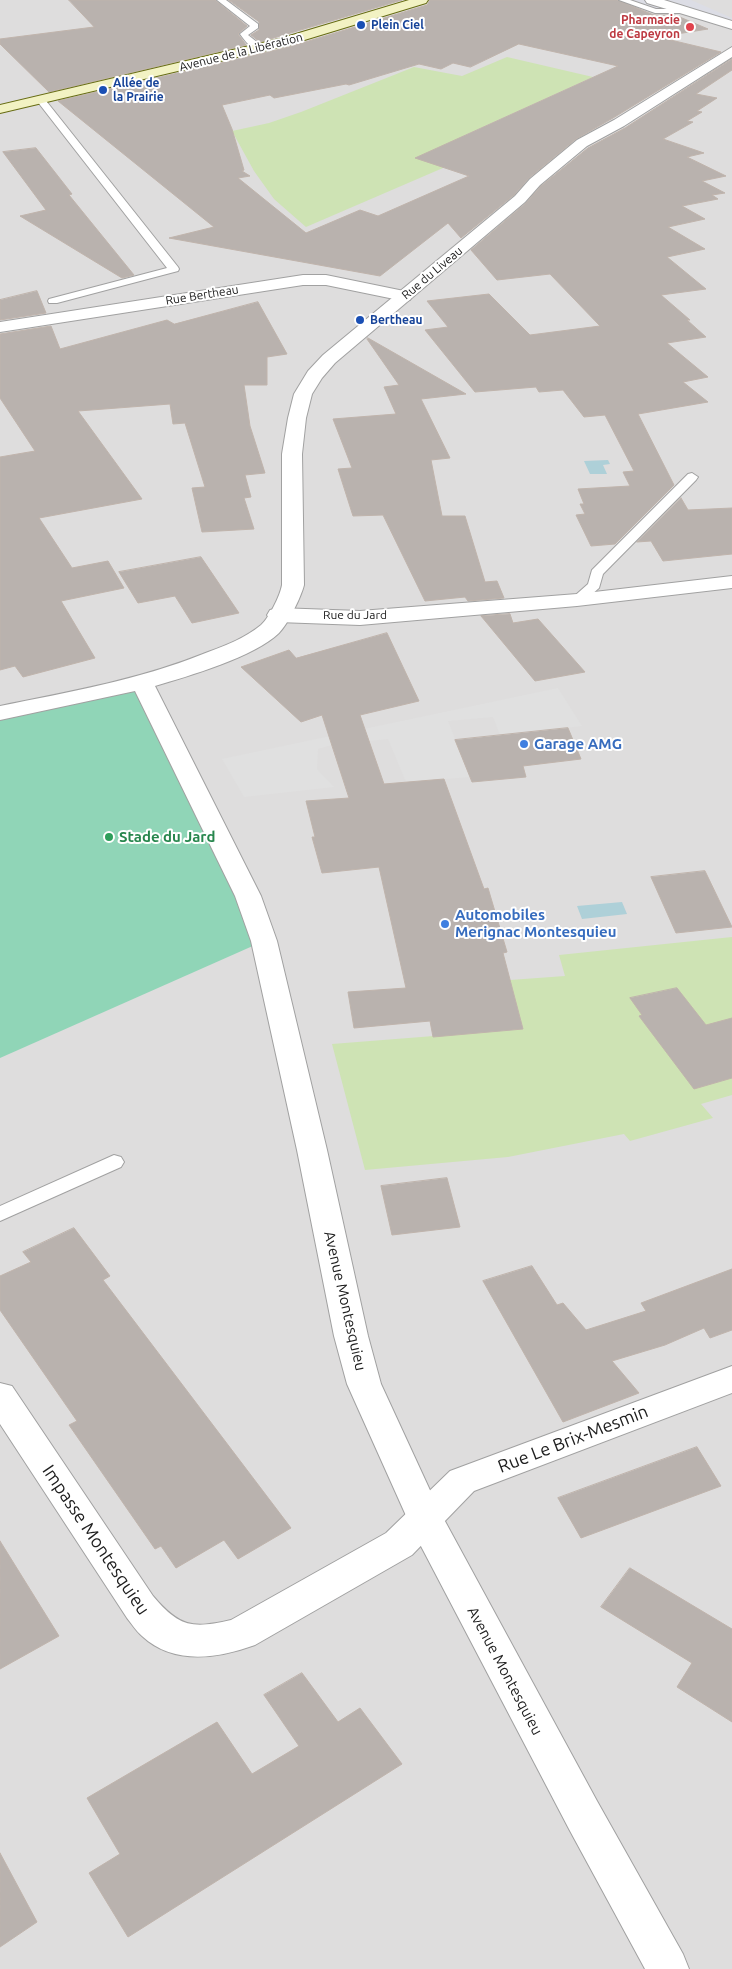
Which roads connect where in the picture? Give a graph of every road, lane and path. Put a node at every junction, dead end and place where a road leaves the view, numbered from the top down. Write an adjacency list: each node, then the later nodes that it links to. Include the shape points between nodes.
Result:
1 (221, 0): 7 (lane, via 255,26 244,34)
2 (422, 0): 7 (main road, Avenue de la Libération)
3 (623, 0): 5 (lane, via 655,11)
4 (651, 0): 5 (street)
5 (687, 7): 6 (street)
6 (732, 25)
7 (259, 48): 9 (main road, Avenue de la Libération)
8 (732, 51): 11 (street, Rue du Liveau, via 582,143)
9 (40, 99): 10 (main road, Avenue de la Libération); 12 (lane, via 174,269)
10 (0, 109)
11 (404, 296): 13 (street, Rue Bertheau, via 326,280 302,280); 17 (street, Rue du Liveau, via 329,359 303,394 292,454 293,585)
12 (54, 301)
13 (0, 327)
14 (692, 477): 16 (lane, via 597,573 594,585)
15 (732, 582): 16 (street, Rue du Jard)
16 (577, 600): 17 (street, Rue du Jard, via 360,618)
17 (278, 615): 18 (street, via 271,628 242,647)
18 (142, 683): 19 (street); 24 (street, Avenue Montesquieu, via 248,896 264,941 364,1384)
19 (0, 713)
20 (114, 1162): 21 (lane)
21 (0, 1214)
22 (732, 1379): 24 (street, Rue Le Brix-Mesmin, via 462,1481)
23 (0, 1396): 24 (street, Impasse Montesquieu, via 140,1607 156,1626 176,1637 211,1641 242,1633 399,1544)
24 (425, 1518): 25 (street, Avenue Montesquieu, via 582,1815)
25 (668, 1969)

